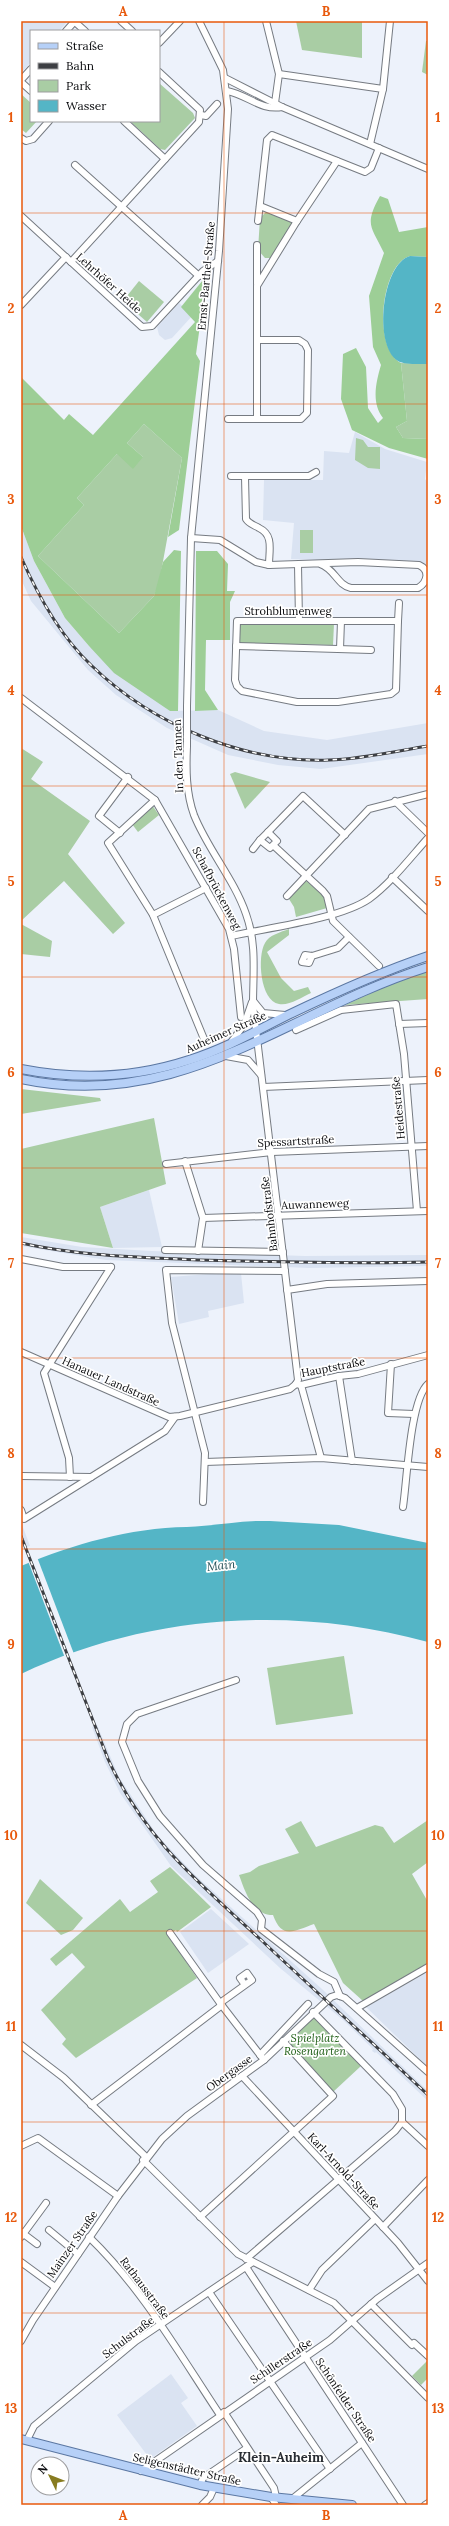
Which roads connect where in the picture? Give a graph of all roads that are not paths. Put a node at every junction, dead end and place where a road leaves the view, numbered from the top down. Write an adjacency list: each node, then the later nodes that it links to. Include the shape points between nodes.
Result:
1 (75, 21): 7 (street); 8 (street)
2 (121, 21): 9 (street)
3 (180, 21): 10 (street)
4 (199, 21): 14 (street, Ernst-Barthel-Straße, via 220,60)
5 (266, 21): 13 (street)
6 (390, 21): 16 (street)
7 (67, 30)
8 (84, 30)
9 (131, 30)
10 (160, 42)
11 (30, 70): 15 (street)
12 (160, 73): 22 (street, via 200,110)
13 (279, 74): 16 (street); 19 (street)
14 (225, 78): 18 (street, Ernst-Barthel-Straße); 19 (street)
15 (21, 81): 17 (street)
16 (383, 89): 26 (street)
17 (30, 90)
18 (228, 91): 21 (street, via 238,93 268,109); 39 (street, Ernst-Barthel-Straße, via 227,150)
19 (274, 103): 21 (street)
20 (217, 104): 22 (street, via 206,116)
21 (282, 108): 26 (street)
22 (201, 115): 28 (street, via 199,122)
23 (48, 122): 25 (street, via 33,139 26,141)
24 (125, 122): 28 (street)
25 (21, 138)
26 (370, 144): 27 (street)
27 (379, 148): 29 (street, via 371,168 367,171); 31 (street)
28 (165, 159): 32 (street)
29 (337, 161): 33 (street, via 272,135 267,140); 36 (street)
30 (75, 165): 32 (street)
31 (428, 169)
32 (122, 206): 38 (street); 40 (street)
33 (260, 206): 35 (street); 36 (street)
34 (21, 216): 38 (street, Lehrhöfer Heide)
35 (258, 221)
36 (297, 221): 41 (street)
37 (257, 245): 41 (street)
38 (68, 260): 40 (street, Lehrhöfer Heide, via 142,327 152,326); 42 (street)
39 (218, 261): 40 (street, Lehrhöfer Heide); 49 (street, Ernst-Barthel-Straße)
40 (199, 276)
41 (258, 286): 43 (street)
42 (22, 302)
43 (258, 340): 45 (street); 45 (street, via 299,340 308,350 306,416 301,419)
44 (228, 419): 45 (street)
45 (257, 419)
46 (316, 472): 48 (street, via 309,476)
47 (231, 476): 48 (street)
48 (245, 476): 52 (street, via 246,519 267,531 270,536)
49 (191, 538): 52 (street, via 220,540 256,562); 82 (street, In den Tannen, bridge, via 187,781 194,815 239,897)
50 (346, 562): 51 (street); 54 (street, via 340,567); 54 (street, via 419,565 426,571 427,577 424,584 418,588 351,588 342,584)
51 (320, 564): 53 (street); 54 (street)
52 (269, 565): 53 (street)
53 (298, 565): 58 (street)
54 (337, 577)
55 (399, 603): 57 (street, Strohblumenweg)
56 (341, 621): 57 (street, Strohblumenweg); 58 (street, Strohblumenweg); 60 (street)
57 (398, 621): 59 (street, Strohblumenweg, via 396,690 391,694 338,702 297,702 242,691 235,680)
58 (299, 622): 59 (street, Strohblumenweg, via 237,621)
59 (236, 646): 60 (street)
60 (340, 649): 61 (street)
61 (371, 650)
62 (21, 698): 63 (street, Schafbrückenweg)
63 (128, 777): 65 (street, Schafbrückenweg); 68 (street, via 98,816)
64 (428, 794): 66 (street)
65 (155, 800): 68 (street); 77 (street, Schafbrückenweg)
66 (395, 801): 69 (street); 70 (street, via 369,809)
67 (268, 832): 70 (street, via 303,796); 72 (street); 73 (street, via 276,841)
68 (120, 833): 81 (street, via 108,843)
69 (428, 833)
70 (345, 835): 75 (street)
71 (428, 838): 76 (street)
72 (260, 840): 73 (street, via 270,848); 74 (street)
73 (273, 845): 75 (street)
74 (253, 848)
75 (306, 876): 78 (street); 80 (street, via 327,896)
76 (392, 877): 79 (street); 80 (street, via 363,903)
77 (206, 888): 81 (street); 83 (street, Schafbrückenweg)
78 (287, 896)
79 (428, 911)
80 (330, 914): 82 (street); 84 (street, via 333,921)
81 (153, 915): 96 (street)
82 (251, 932): 83 (street); 89 (street, In den Tannen, via 254,953)
83 (231, 936): 91 (street, Schafbrückenweg)
84 (349, 937): 85 (street, via 338,948); 87 (street)
85 (312, 956)
86 (428, 956): 90 (main road, Auheimer Straße, via 380,974)
87 (379, 966)
88 (428, 967): 97 (main road, Auheimer Straße, via 364,991)
89 (253, 996): 90 (street, via 255,1005 263,1013 271,1016); 95 (street, In den Tannen); 98 (street, via 242,1029)
90 (288, 1015): 95 (main road, Auheimer Straße)
91 (241, 1017)
92 (428, 1022): 93 (street)
93 (399, 1024): 94 (street, Heidestraße, via 396,1004 345,1009); 104 (street, Heidestraße)
94 (296, 1030)
95 (256, 1031): 97 (street, In den Tannen); 98 (main road, Auheimer Straße)
96 (204, 1039)
97 (257, 1041): 99 (main road, Auheimer Straße); 101 (street, Bahnhofstraße)
98 (225, 1046): 100 (main road, Auheimer Straße, via 175,1064 127,1074 73,1076)
99 (226, 1056): 101 (street, via 248,1060); 102 (main road, Auheimer Straße, via 176,1074 130,1084 80,1086)
100 (21, 1068)
101 (262, 1078): 105 (street, Bahnhofstraße)
102 (21, 1079)
103 (428, 1080): 104 (street)
104 (406, 1081): 105 (street); 106 (street, Heidestraße)
105 (263, 1087): 108 (street, Bahnhofstraße)
106 (412, 1146): 107 (street, Spessartstraße); 108 (street, Spessartstraße); 111 (street, Heidestraße)
107 (428, 1146)
108 (272, 1152): 109 (street, Spessartstraße); 113 (street, Bahnhofstraße)
109 (185, 1161): 110 (street, Spessartstraße); 114 (street)
110 (166, 1164)
111 (417, 1211): 112 (street, Auwanneweg); 113 (street, Auwanneweg)
112 (428, 1211)
113 (279, 1215): 114 (street, Auwanneweg); 117 (street, Bahnhofstraße)
114 (203, 1218): 116 (street)
115 (165, 1250): 116 (street)
116 (198, 1251): 117 (street)
117 (283, 1252): 119 (street, Bahnhofstraße)
118 (21, 1260): 124 (street, via 63,1267 111,1267)
119 (285, 1271): 121 (street, Bahnhofstraße); 129 (street, via 166,1270 172,1323)
120 (428, 1281): 121 (street, via 327,1284)
121 (287, 1290): 127 (street, Bahnhofstraße)
122 (21, 1352): 124 (street, Hanauer Landstraße)
123 (428, 1355): 125 (street, Hauptstraße)
124 (49, 1364): 131 (street, Hanauer Landstraße, via 153,1410); 138 (street, via 44,1371 44,1380 69,1458)
125 (391, 1364): 126 (street, Hauptstraße, via 358,1374); 130 (street, via 388,1413)
126 (339, 1376): 127 (street, Hauptstraße); 133 (street)
127 (299, 1384): 129 (street, Hauptstraße); 132 (street, Bahnhofstraße)
128 (428, 1384): 130 (street, via 421,1393)
129 (196, 1412): 131 (street); 134 (street)
130 (414, 1414): 135 (street)
131 (175, 1417): 139 (street, via 165,1431)
132 (321, 1458): 133 (street); 134 (street)
133 (352, 1461): 135 (street)
134 (206, 1462): 140 (street)
135 (409, 1465): 136 (street); 141 (street)
136 (428, 1467)
137 (21, 1476): 138 (street)
138 (70, 1477): 139 (street)
139 (92, 1477): 142 (street, via 24,1519)
140 (203, 1502)
141 (402, 1507)
142 (21, 1510)
143 (236, 1680): 147 (street, via 137,1714 125,1729 122,1738 123,1748 138,1781 174,1834 219,1881 257,1912 262,1920 261,1929 319,1974 329,1978)
144 (170, 1933): 148 (street)
145 (428, 1967): 150 (street)
146 (245, 1985): 148 (street)
147 (340, 1996): 150 (street); 151 (street, Obergasse, via 332,1996)
148 (221, 2004): 154 (street); 157 (street)
149 (308, 2004): 154 (street, Obergasse)
150 (357, 2008): 155 (street)
151 (313, 2012): 152 (street, Obergasse); 158 (street, via 393,2094 402,2109)
152 (283, 2041): 154 (street, Obergasse); 159 (street, via 333,2096)
153 (21, 2045): 157 (street, via 55,2070)
154 (262, 2058): 156 (street, Obergasse)
155 (428, 2072)
156 (242, 2076): 159 (street, Karl-Arnold-Straße); 162 (street, Obergasse, via 181,2120)
157 (92, 2105): 162 (street)
158 (402, 2122): 161 (street); 163 (street)
159 (293, 2131): 163 (street, Karl-Arnold-Straße); 167 (street)
160 (21, 2146): 165 (street, via 38,2138)
161 (428, 2146)
162 (145, 2158): 165 (street, Mainzer Straße); 167 (street)
163 (338, 2179): 168 (street, Karl-Arnold-Straße); 175 (street)
164 (428, 2180): 169 (street)
165 (118, 2196): 172 (street, Mainzer Straße)
166 (46, 2203): 171 (street)
167 (200, 2217): 175 (street, via 235,2251)
168 (375, 2219): 169 (street, Karl-Arnold-Straße); 183 (street, via 322,2270)
169 (383, 2227): 180 (street, Karl-Arnold-Straße)
170 (48, 2230): 174 (street)
171 (22, 2234): 173 (street)
172 (89, 2237): 174 (street, Mainzer Straße); 187 (street, Rathausstraße, via 113,2261)
173 (37, 2244)
174 (78, 2254): 182 (street, Mainzer Straße)
175 (246, 2258): 177 (street)
176 (21, 2262): 182 (street)
177 (253, 2262): 179 (street, Schulstraße); 183 (street)
178 (428, 2263): 180 (street, Schillerstraße)
179 (246, 2267): 184 (street, Schulstraße); 190 (street, Schönfelder Straße)
180 (418, 2269): 181 (street, Karl-Arnold-Straße); 185 (street, Schillerstraße)
181 (428, 2281)
182 (54, 2288): 188 (street, Mainzer Straße)
183 (309, 2290): 186 (street, via 332,2301)
184 (207, 2293): 187 (street, Schulstraße); 191 (street)
185 (371, 2304): 186 (street, Schillerstraße); 189 (street, via 412,2345 414,2343)
186 (352, 2321): 190 (street, Schillerstraße); 192 (street)
187 (160, 2325): 193 (street, Rathausstraße); 194 (street, Schulstraße, via 131,2345 34,2426)
188 (21, 2342)
189 (428, 2356)
190 (305, 2357): 191 (street, Schillerstraße); 195 (street, Schönfelder Straße)
191 (270, 2381): 193 (street, Schillerstraße); 197 (street)
192 (428, 2398)
193 (222, 2414): 196 (street, Rathausstraße); 198 (street, Schillerstraße)
194 (24, 2440): 198 (main road, Seligenstädter Straße)
195 (362, 2443): 197 (street); 206 (street, Schönfelder Straße)
196 (247, 2448): 199 (street, via 203,2478); 202 (street, Rathausstraße, via 274,2488)
197 (330, 2468): 201 (street)
198 (141, 2470): 199 (main road, Seligenstädter Straße)
199 (200, 2485): 200 (main road, Seligenstädter Straße)
200 (214, 2488): 202 (main road, Seligenstädter Straße); 204 (street, via 210,2498)
201 (292, 2499): 202 (main road, Seligenstädter Straße); 205 (main road, Seligenstädter Straße)
202 (274, 2500)
203 (428, 2503): 207 (street)
204 (202, 2505)
205 (352, 2505)
206 (403, 2505)
207 (425, 2505)

